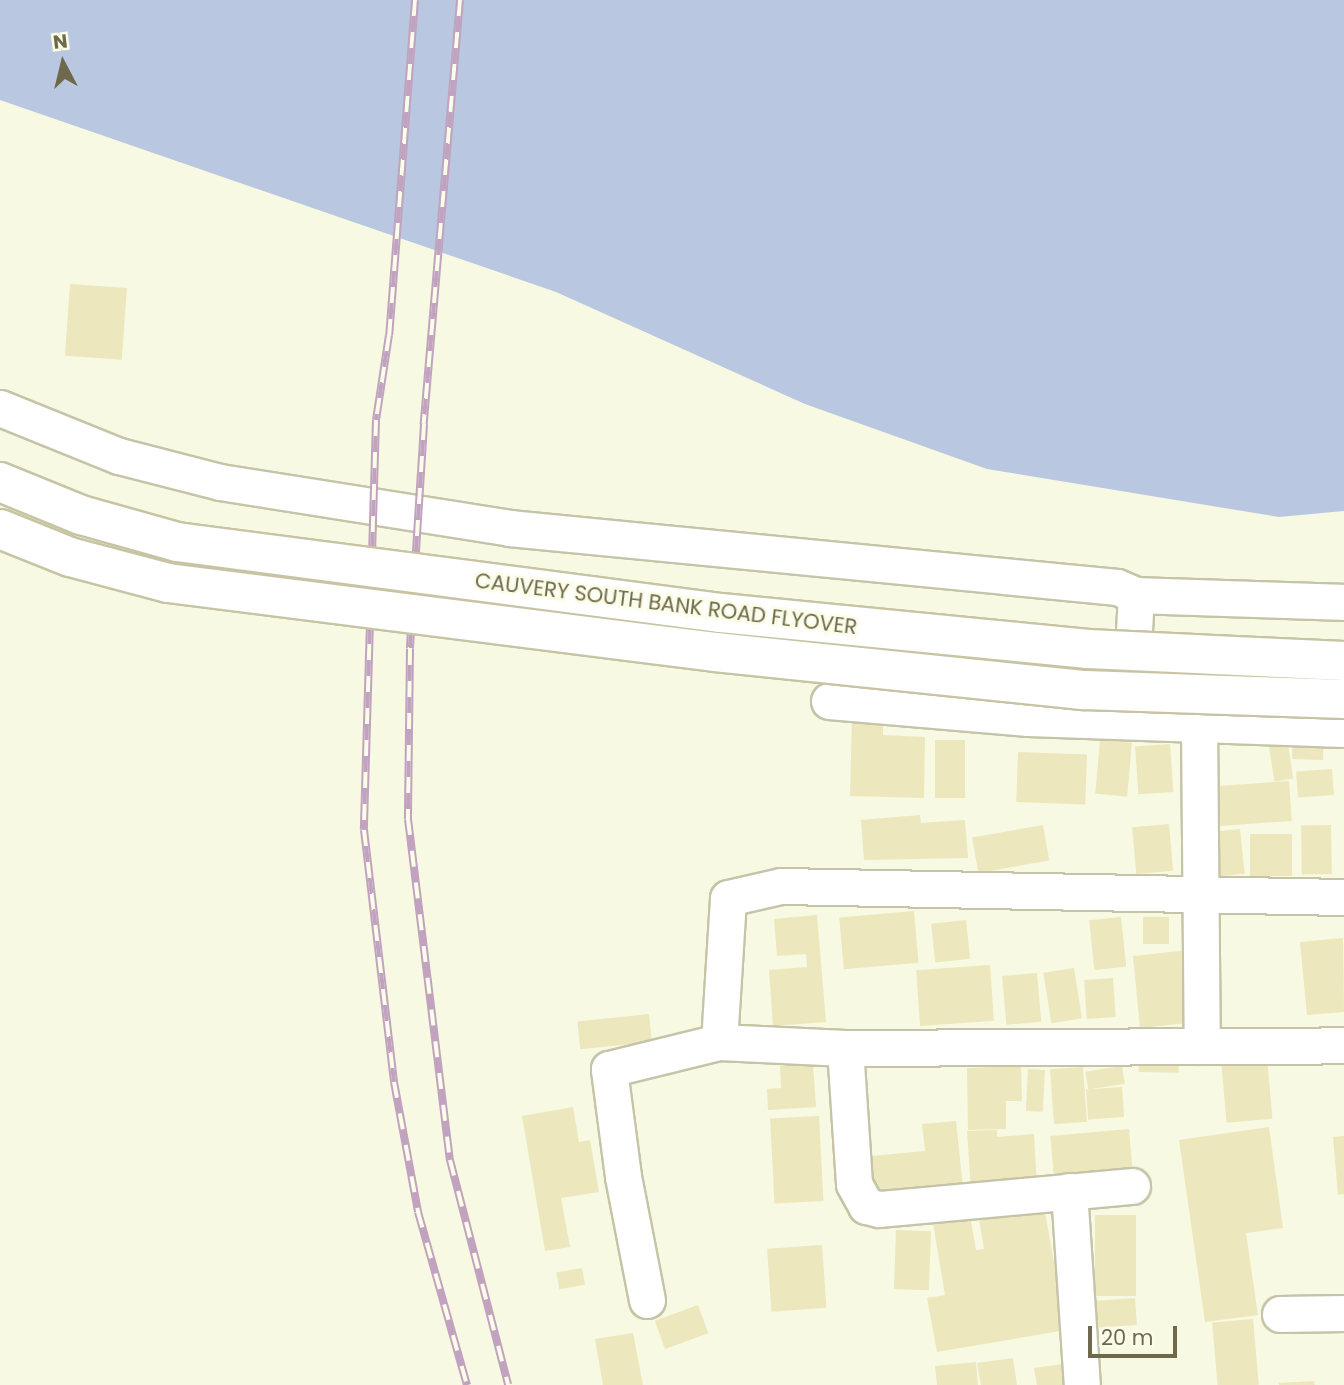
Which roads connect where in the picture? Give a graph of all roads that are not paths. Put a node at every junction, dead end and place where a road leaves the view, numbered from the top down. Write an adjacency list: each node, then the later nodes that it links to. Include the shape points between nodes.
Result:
1 (0, 408): 4 (street, via 119,456 220,482 509,528 1117,587)
2 (0, 482): 6 (main road, CAUVERY SOUTH BANK ROAD FLYOVER, bridge, via 81,515 177,542 734,615 1088,649)
3 (0, 529): 7 (main road, CAUVERY SOUTH BANK ROAD FLYOVER, bridge, via 70,557 168,583 715,652 1084,690)
4 (1136, 595): 5 (street); 9 (street)
5 (1344, 602)
6 (1344, 662)
7 (1344, 699)
8 (829, 701): 9 (street)
9 (1129, 721): 10 (street)
10 (1199, 724): 11 (street); 12 (street)
11 (1344, 729)
12 (1199, 894): 13 (street); 14 (street, via 781,886 728,898); 16 (street)
13 (1344, 897)
14 (719, 1042): 17 (street); 20 (street, via 609,1069 623,1176)
15 (1344, 1045): 16 (street)
16 (1202, 1046): 17 (street)
17 (845, 1048): 19 (street, via 854,1184 866,1206 879,1209)
18 (1132, 1185): 19 (street)
19 (1069, 1191): 23 (street)
20 (647, 1300)
21 (1344, 1313): 22 (street)
22 (1280, 1314)
23 (1082, 1385)

